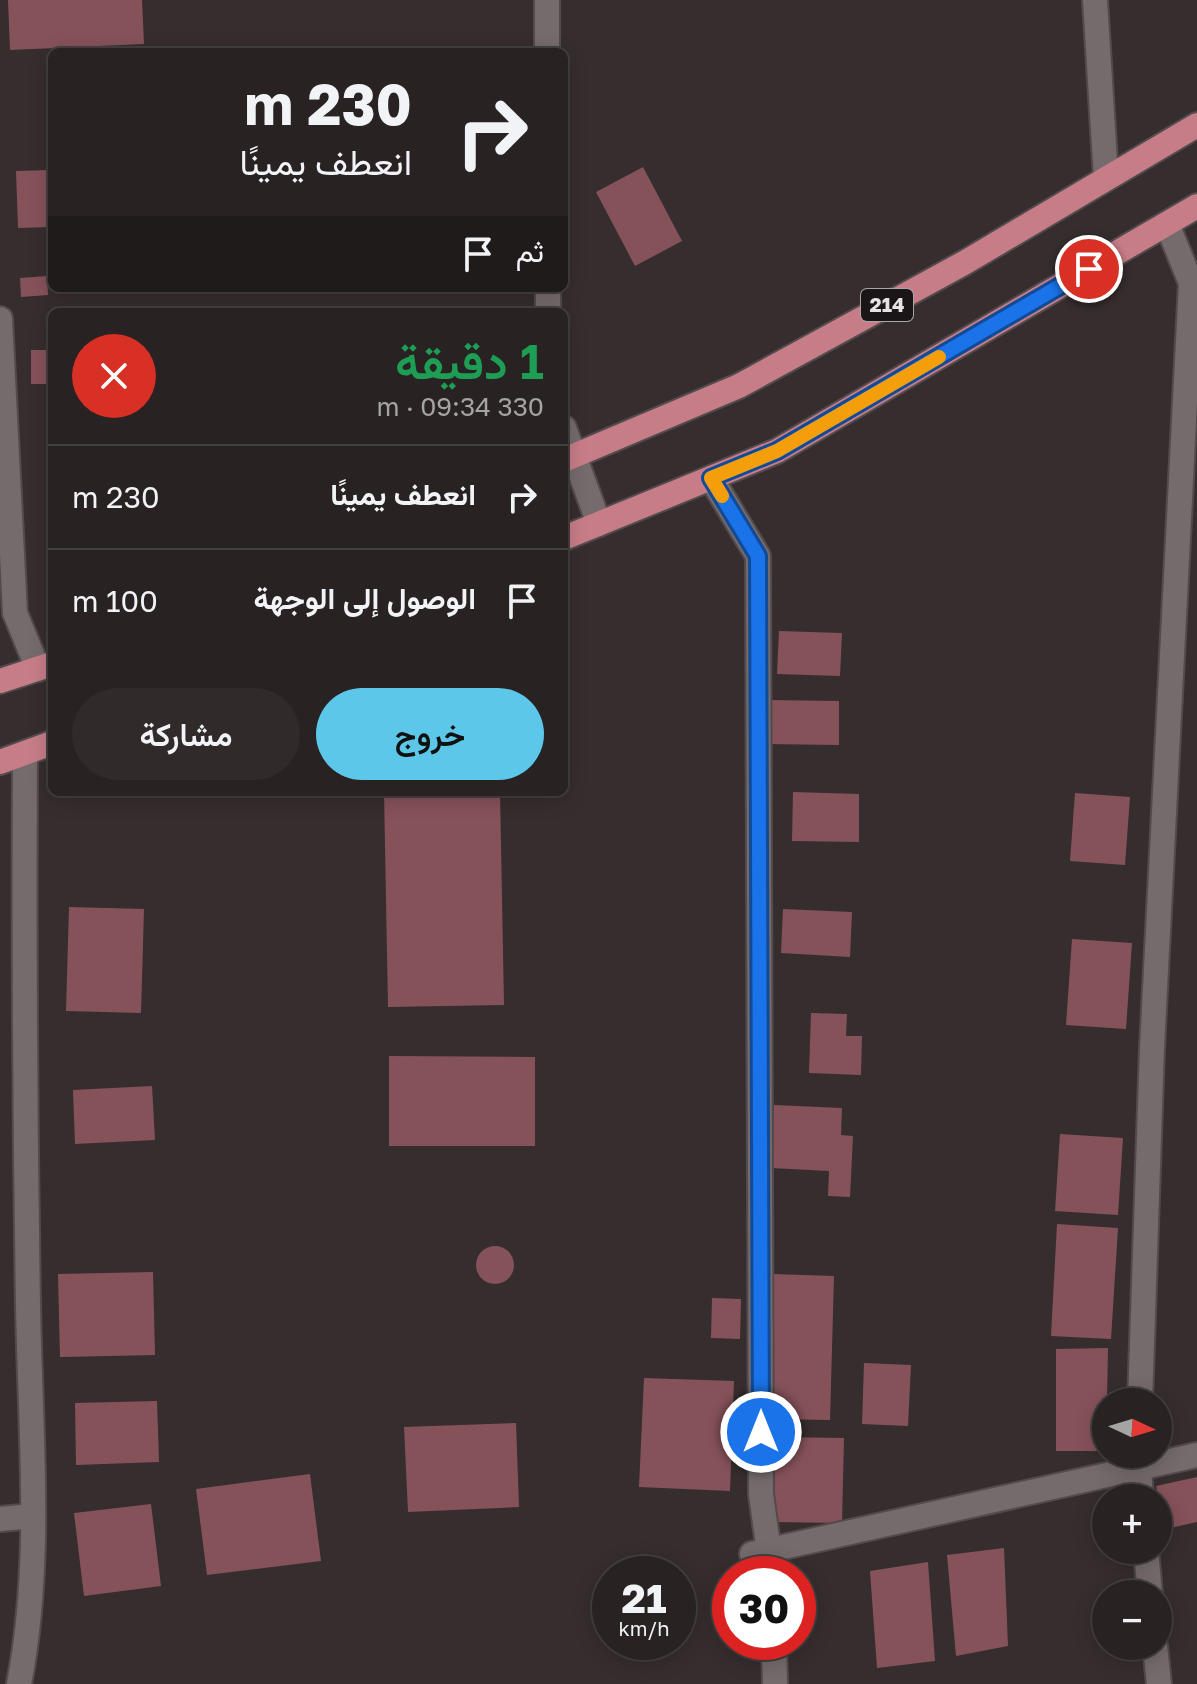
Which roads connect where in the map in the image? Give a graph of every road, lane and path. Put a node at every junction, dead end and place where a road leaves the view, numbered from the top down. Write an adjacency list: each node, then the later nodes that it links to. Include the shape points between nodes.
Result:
1 (547, 0): 3 (street)
2 (1095, 0): 5 (street)
3 (547, 48)
4 (1197, 125): 5 (highway, 214)
5 (1106, 178): 9 (highway, 214, via 739,386)
6 (1197, 206): 7 (highway)
7 (1167, 224): 10 (highway, via 777,451); 18 (street, via 1191,283 1152,1048)
8 (0, 319): 13 (street, via 15,613)
9 (570, 458): 11 (street)
10 (711, 478): 11 (highway); 24 (street, via 758,556)
11 (599, 524): 12 (highway)
12 (568, 536)
13 (45, 666): 14 (highway)
14 (0, 681)
15 (48, 745): 16 (highway)
16 (25, 754): 17 (highway); 22 (street)
17 (0, 762)
18 (1140, 1388)
19 (1197, 1455): 20 (street)
20 (1172, 1457)
21 (1108, 1468): 25 (street)
22 (32, 1516): 23 (street); 28 (street, via 30,1625)
23 (0, 1519)
24 (765, 1556)
25 (776, 1556)
26 (774, 1660): 29 (street)
27 (1156, 1660): 30 (street)
28 (19, 1684)
29 (775, 1684)
30 (1159, 1684)

